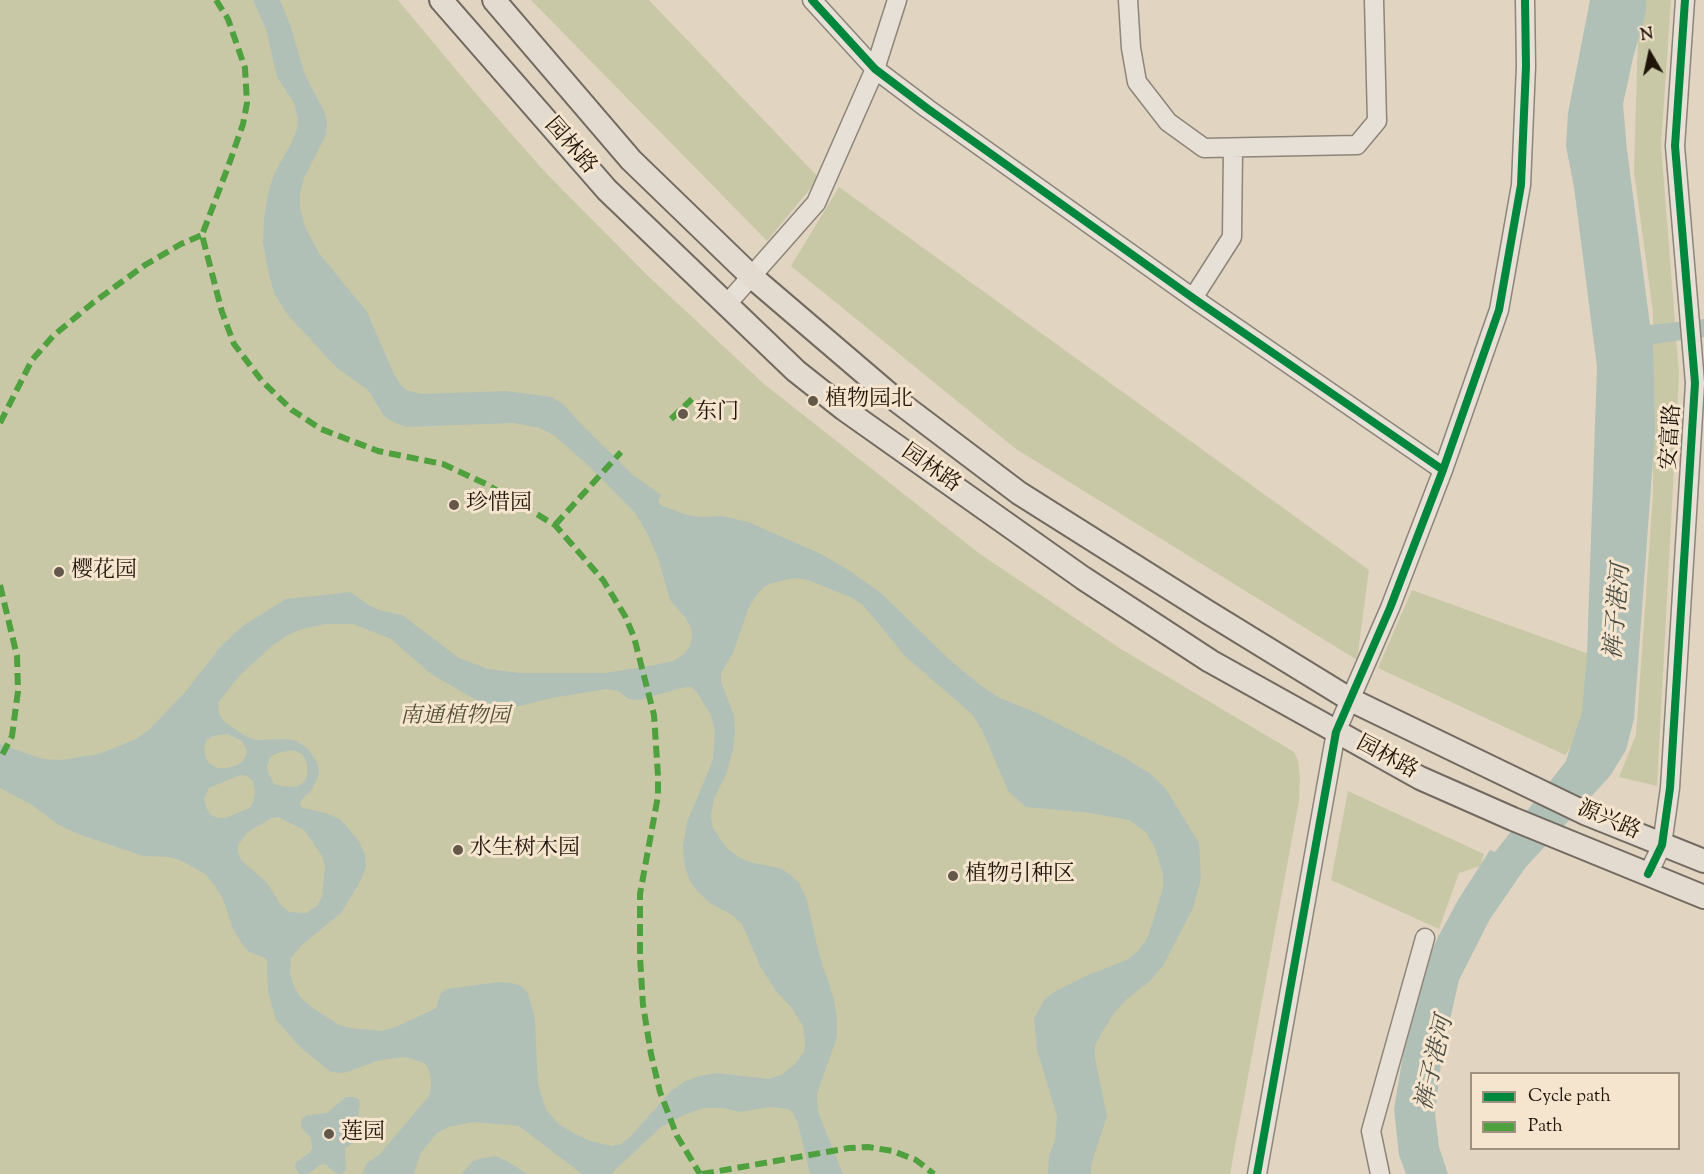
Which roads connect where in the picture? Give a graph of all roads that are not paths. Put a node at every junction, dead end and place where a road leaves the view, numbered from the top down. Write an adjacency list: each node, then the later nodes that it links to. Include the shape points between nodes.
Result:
1 (441, 0): 13 (main road, 园林路, via 607,190)
2 (494, 0): 11 (main road, 园林路, via 632,160)
3 (812, 0): 9 (street)
4 (897, 0): 9 (street)
5 (1128, 0): 10 (street, via 1137,82 1168,122 1204,148)
6 (1374, 0): 10 (street, via 1377,121 1357,145)
7 (1525, 0): 15 (street, via 1526,66 1519,197 1499,310)
8 (1685, 0): 14 (street, 安富路, via 1675,146 1691,342)
9 (875, 69): 11 (street, via 816,203); 12 (street)
10 (1233, 148): 12 (street, via 1232,237)
11 (751, 276): 13 (street); 16 (main road, 园林路, via 896,400 1019,493)
12 (1193, 298): 15 (street)
13 (726, 305): 17 (main road, 园林路, via 796,371 844,409 1073,571 1210,661)
14 (1699, 382): 20 (street, 安富路, via 1670,789)
15 (1443, 470): 16 (street)
16 (1351, 700): 17 (street); 18 (main road, 园林路)
17 (1336, 732): 19 (main road, 园林路, via 1409,773); 25 (street)
18 (1514, 779): 20 (main road, 源兴路)
19 (1512, 819): 22 (main road, 源兴路)
20 (1662, 845): 21 (main road, 源兴路); 22 (street, 安富路)
21 (1704, 861)
22 (1648, 874): 23 (main road, 源兴路)
23 (1704, 897)
24 (1425, 938): 26 (street, via 1371,1131)
25 (1257, 1174)
26 (1380, 1174)

